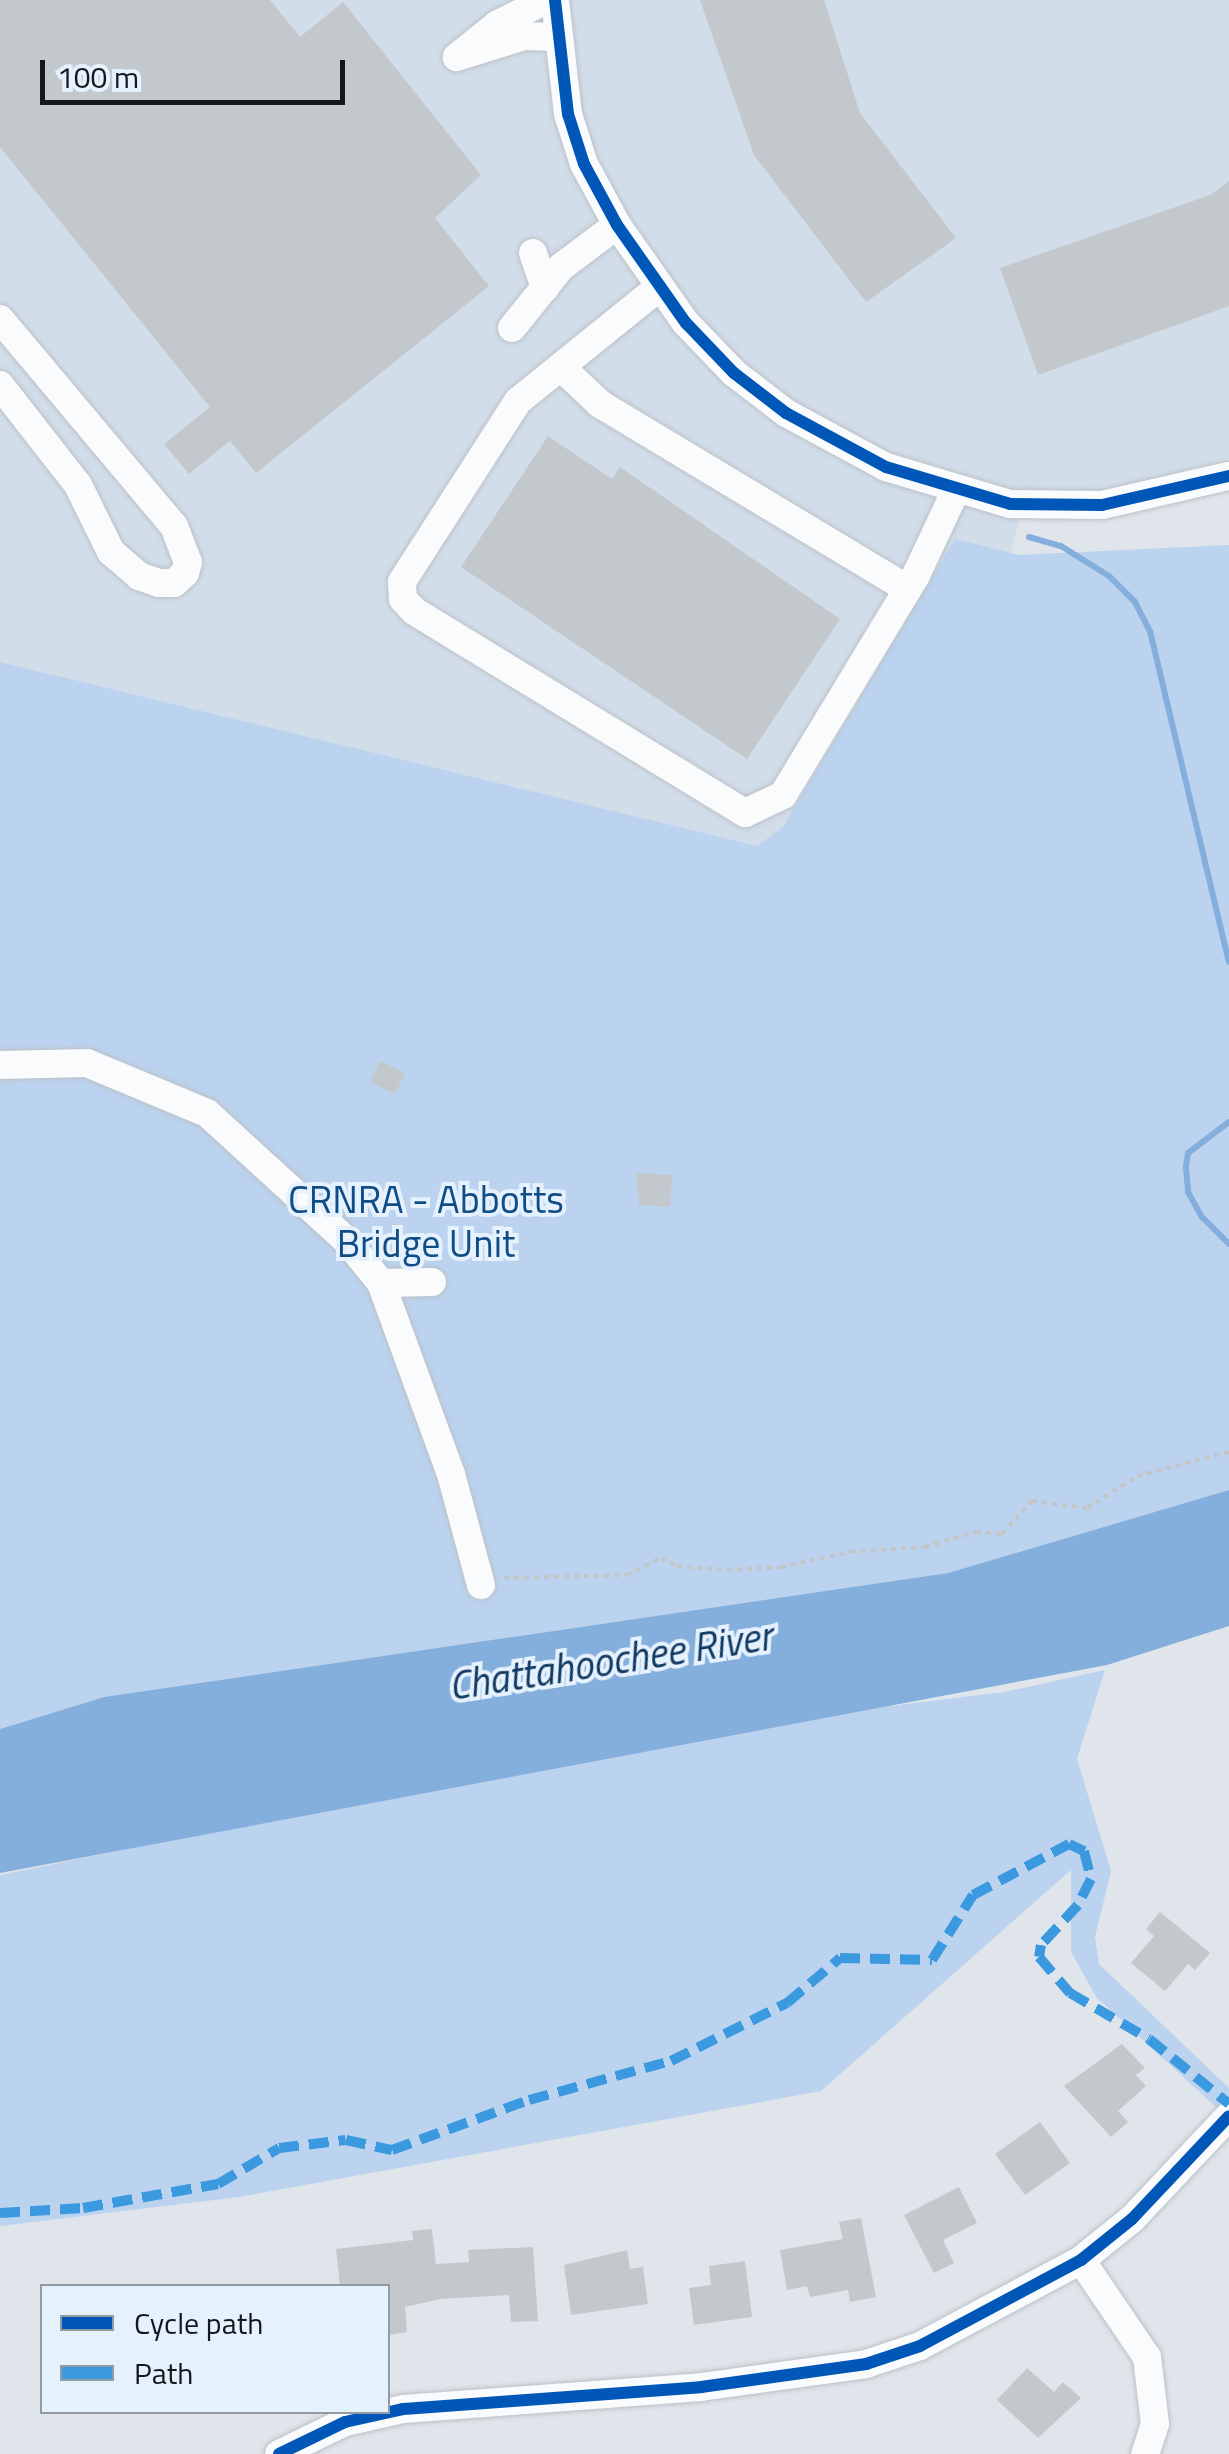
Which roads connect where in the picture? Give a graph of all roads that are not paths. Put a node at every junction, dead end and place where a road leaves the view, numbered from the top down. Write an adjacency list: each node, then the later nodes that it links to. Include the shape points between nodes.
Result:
1 (546, 0): 3 (street, via 498,24 457,57 524,36)
2 (555, 0): 3 (street)
3 (556, 37): 4 (street, via 584,164)
4 (617, 225): 6 (street); 7 (street)
5 (533, 253): 6 (street)
6 (545, 288): 9 (street)
7 (658, 288): 10 (street); 13 (street, via 734,374 786,413 886,468)
8 (0, 319): 11 (street, via 174,526 188,562 185,573 174,583 159,583 139,576 112,552 78,486)
9 (512, 328)
10 (563, 368): 14 (street, via 600,404); 14 (street, via 518,401 402,582 414,611 745,813 782,795)
11 (0, 384)
12 (1229, 476): 13 (street, via 1102,505 1010,504)
13 (955, 492): 14 (street)
14 (908, 589)
15 (0, 1065): 17 (street, via 87,1063 207,1113 348,1241)
16 (432, 1282): 17 (street)
17 (381, 1283): 18 (street, via 451,1474)
18 (481, 1585)
19 (1229, 2116): 20 (street, via 1132,2220)
20 (1081, 2260): 21 (street, via 971,2324 866,2364 702,2387); 24 (street, via 1147,2357 1154,2424)
21 (390, 2412)
22 (381, 2414): 23 (street, via 345,2422)
23 (280, 2454)
24 (1146, 2454)

